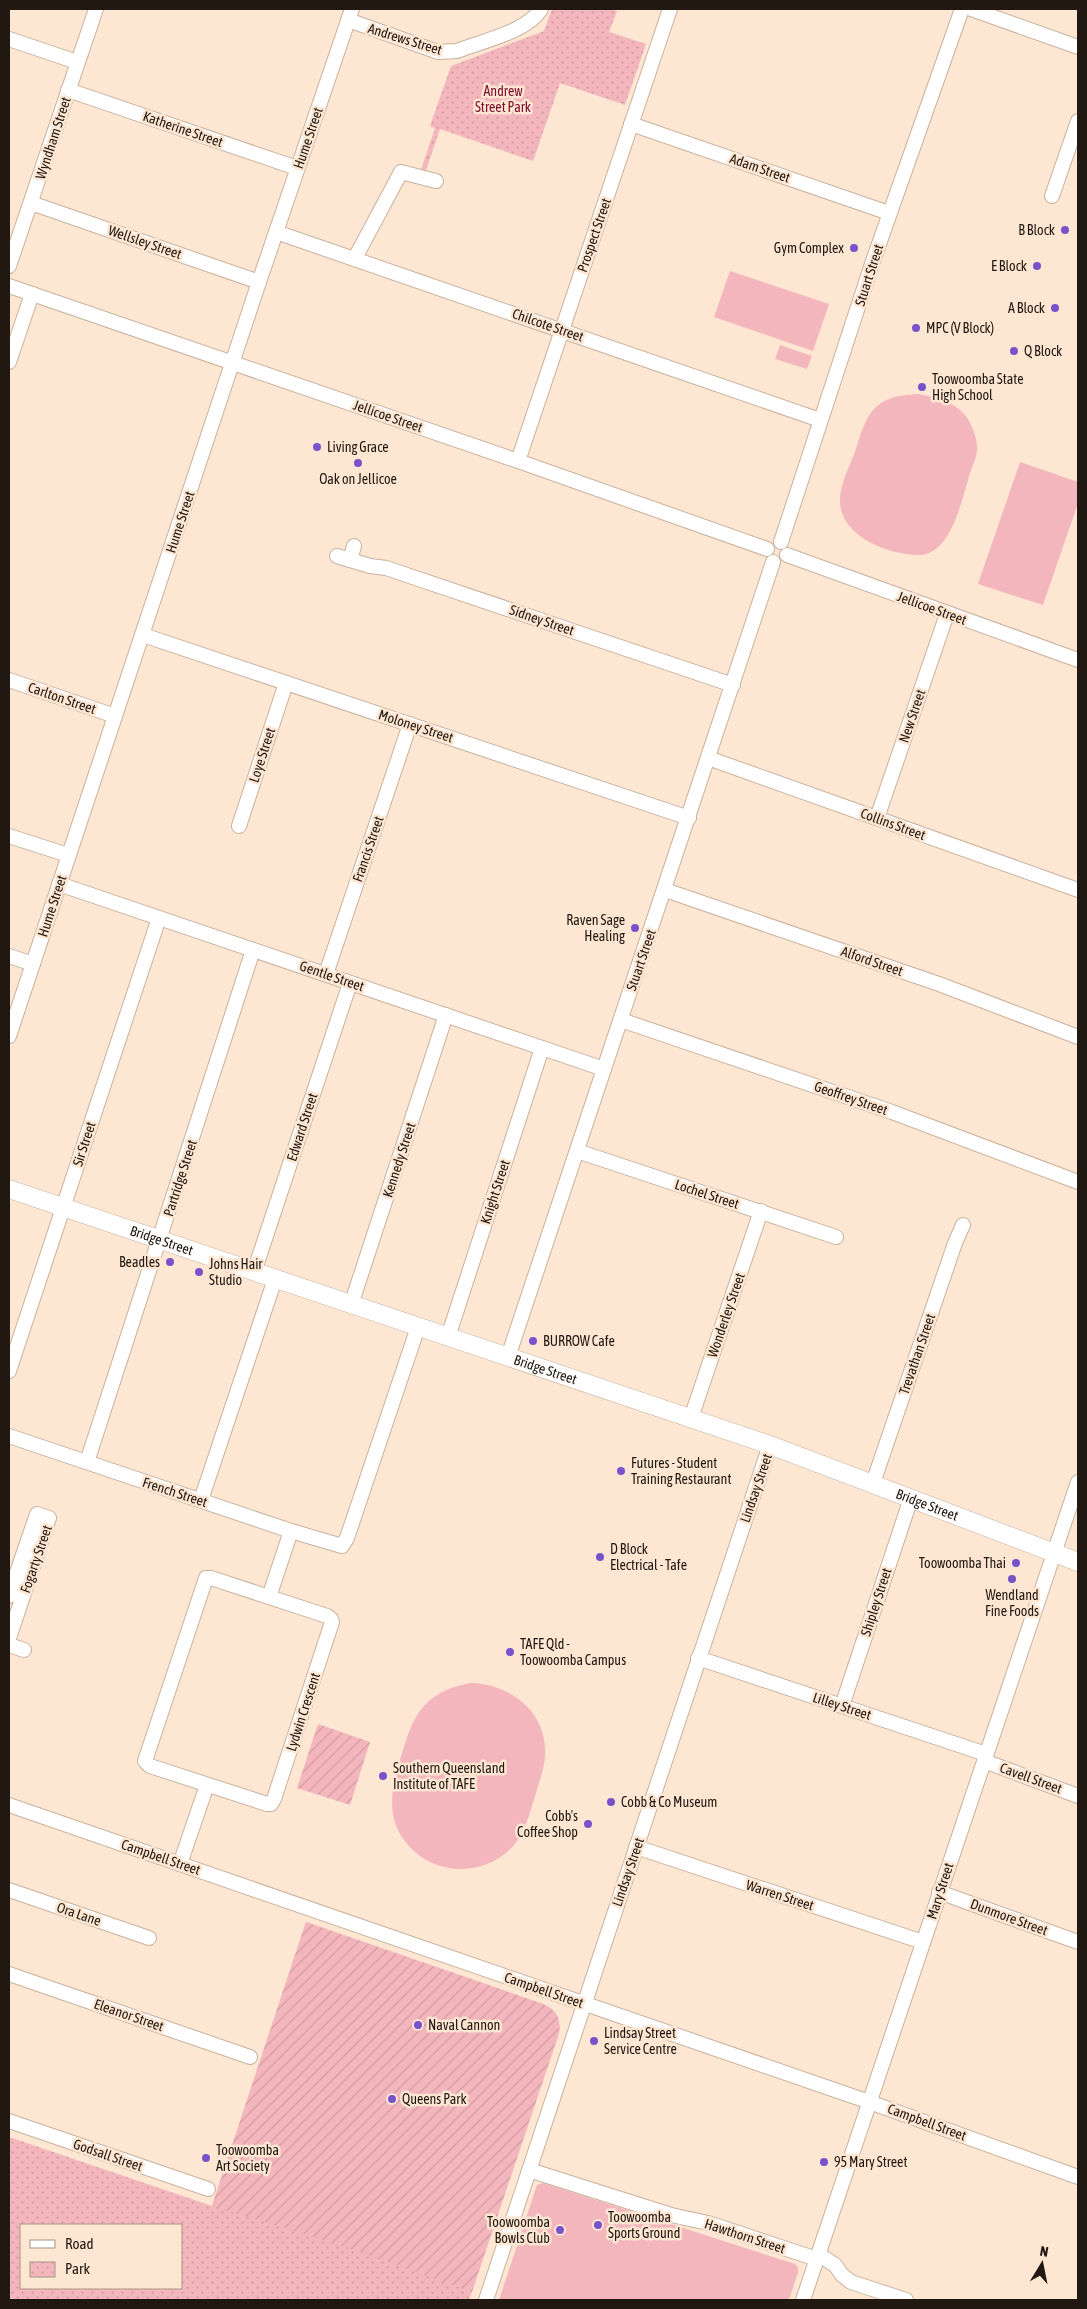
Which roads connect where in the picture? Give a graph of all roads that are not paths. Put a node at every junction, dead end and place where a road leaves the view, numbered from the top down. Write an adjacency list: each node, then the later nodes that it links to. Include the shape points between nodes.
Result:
1 (96, 9): 9 (street, Wyndham Street)
2 (541, 9): 6 (street, Andrews Street, via 521,27 457,51 446,52 438,52)
3 (670, 9): 12 (street, Prospect Street)
4 (962, 9): 17 (street, Stuart Street)
5 (971, 9): 8 (street)
6 (350, 15): 13 (street, Hume Street)
7 (9, 38): 9 (street)
8 (1078, 47)
9 (77, 62): 10 (street, Wyndham Street)
10 (68, 90): 13 (street, Katherine Street); 16 (street, Wyndham Street)
11 (1078, 121): 15 (street)
12 (631, 124): 17 (street, Adam Street); 24 (street, Prospect Street)
13 (297, 168): 18 (street, Hume Street)
14 (436, 181): 19 (street, via 402,172)
15 (1052, 196)
16 (31, 203): 20 (street, Wyndham Street); 21 (street, Wellsley Street)
17 (889, 213): 27 (street, Stuart Street)
18 (276, 232): 19 (street, Chilcote Street); 21 (street, Hume Street)
19 (354, 258): 24 (street, Chilcote Street)
20 (9, 266)
21 (259, 282): 26 (street, Hume Street)
22 (9, 286): 23 (street, Jellicoe Street)
23 (32, 294): 25 (street); 26 (street, Jellicoe Street)
24 (562, 330): 27 (street, Chilcote Street); 28 (street, Prospect Street)
25 (9, 362)
26 (232, 362): 28 (street, Jellicoe Street); 35 (street, Hume Street)
27 (820, 420): 29 (street, Stuart Street)
28 (518, 461): 31 (street, Jellicoe Street)
29 (780, 542): 31 (street, via 771,544); 32 (street, via 786,546)
30 (354, 546): 39 (street, Sidney Street, via 344,558 386,568)
31 (767, 549): 33 (street, via 768,558)
32 (787, 556): 33 (street, via 783,561); 34 (street, Jellicoe Street)
33 (773, 562): 39 (street, Stuart Street)
34 (947, 614): 36 (street, Jellicoe Street); 44 (street, New Street)
35 (143, 635): 38 (street, Moloney Street); 40 (street, Hume Street)
36 (1078, 660)
37 (9, 680): 40 (street, Carlton Street)
38 (286, 683): 41 (street, Moloney Street); 45 (street, Loye Street)
39 (733, 685): 42 (street, Stuart Street)
40 (115, 716): 47 (street, Hume Street)
41 (410, 724): 43 (street, Moloney Street); 55 (street, Francis Street)
42 (708, 758): 43 (street, Stuart Street); 44 (street, Collins Street)
43 (689, 818): 50 (street, Stuart Street)
44 (877, 818): 49 (street, Collins Street)
45 (239, 826)
46 (9, 836): 47 (street)
47 (68, 856): 48 (street, Hume Street)
48 (59, 884): 51 (street, Gentle Street); 54 (street, Hume Street)
49 (1077, 885)
50 (665, 890): 58 (street, Stuart Street); 60 (street, Alford Street, via 939,984)
51 (159, 918): 52 (street, Gentle Street); 66 (street, Sir Street)
52 (253, 950): 55 (street, Gentle Street); 70 (street, Partridge Street)
53 (9, 956): 54 (street)
54 (33, 964): 59 (street, Hume Street)
55 (326, 974): 56 (street, Gentle Street)
56 (350, 983): 57 (street, Gentle Street); 71 (street, Edward Street)
57 (446, 1015): 61 (street, Gentle Street); 73 (street, Kennedy Street)
58 (621, 1020): 62 (street, Stuart Street); 64 (street, Geoffrey Street, via 892,1112)
59 (9, 1036)
60 (1078, 1037)
61 (542, 1048): 62 (street, Gentle Street); 75 (street, Knight Street)
62 (604, 1069): 63 (street, Stuart Street)
63 (578, 1151): 67 (street, Lochel Street); 76 (street, Stuart Street)
64 (1078, 1182)
65 (9, 1189): 66 (main road, Bridge Street)
66 (63, 1207): 70 (main road, Bridge Street); 77 (street, Sir Street)
67 (761, 1211): 69 (street, Lochel Street); 78 (street, Wonderley Street)
68 (963, 1225): 83 (street, Trevathan Street, via 954,1243)
69 (836, 1237)
70 (160, 1240): 71 (main road, Bridge Street); 81 (street, Partridge Street)
71 (254, 1272): 72 (main road, Bridge Street)
72 (275, 1279): 73 (main road, Bridge Street); 85 (street)
73 (352, 1305): 74 (main road, Bridge Street)
74 (418, 1327): 75 (main road, Bridge Street); 86 (street, French Street, via 347,1538 342,1546)
75 (448, 1337): 76 (main road, Bridge Street)
76 (508, 1357): 78 (main road, Bridge Street)
77 (9, 1371)
78 (691, 1418): 80 (main road, Bridge Street)
79 (9, 1436): 81 (street, French Street)
80 (770, 1445): 83 (main road, Bridge Street); 94 (street, Lindsay Street)
81 (87, 1462): 85 (street, French Street)
82 (1078, 1482): 87 (street, Mary Street)
83 (873, 1484): 84 (main road, Bridge Street)
84 (911, 1498): 87 (main road, Bridge Street); 95 (street, Shipley Street)
85 (201, 1500): 86 (street, French Street)
86 (291, 1531): 90 (street)
87 (1054, 1553): 88 (main road, Bridge Street); 96 (street, Mary Street)
88 (1078, 1562)
89 (9, 1596): 91 (street, Fogarty Street, via 37,1514 49,1518)
90 (269, 1597): 97 (street, Lydwin Crescent, via 212,1578 203,1582 145,1761 150,1766); 97 (street, Lydwin Crescent, via 329,1616 332,1622 274,1799 267,1804)
91 (9, 1638)
92 (9, 1645): 93 (street)
93 (24, 1650)
94 (698, 1658): 95 (street, Lilley Street); 100 (street, Lindsay Street)
95 (842, 1706): 96 (street, Lilley Street)
96 (985, 1758): 98 (street, Cavell Street); 103 (street, Mary Street)
97 (207, 1785): 101 (street)
98 (1078, 1796)
99 (9, 1805): 101 (street, Campbell Street)
100 (636, 1847): 105 (street, Warren Street); 108 (street, Lindsay Street)
101 (180, 1864): 108 (street, Campbell Street)
102 (9, 1890): 104 (street, Ora Lane)
103 (939, 1892): 105 (street, Mary Street); 106 (street, Dunmore Street)
104 (149, 1938)
105 (923, 1942): 110 (street, Mary Street)
106 (1078, 1942)
107 (9, 1974): 109 (street, Eleanor Street)
108 (583, 2004): 110 (street, Campbell Street); 112 (street, Lindsay Street)
109 (250, 2057)
110 (869, 2102): 113 (street, Campbell Street); 115 (street, Mary Street)
111 (9, 2121): 114 (street, Godsall Street)
112 (529, 2170): 115 (street, Hawthorn Street); 116 (street, Lindsay Street)
113 (1078, 2177)
114 (208, 2189)
115 (818, 2257): 117 (street, Mary Street); 118 (street, Hawthorn Street, via 835,2265 851,2282)
116 (486, 2300)
117 (803, 2300)
118 (906, 2300)

